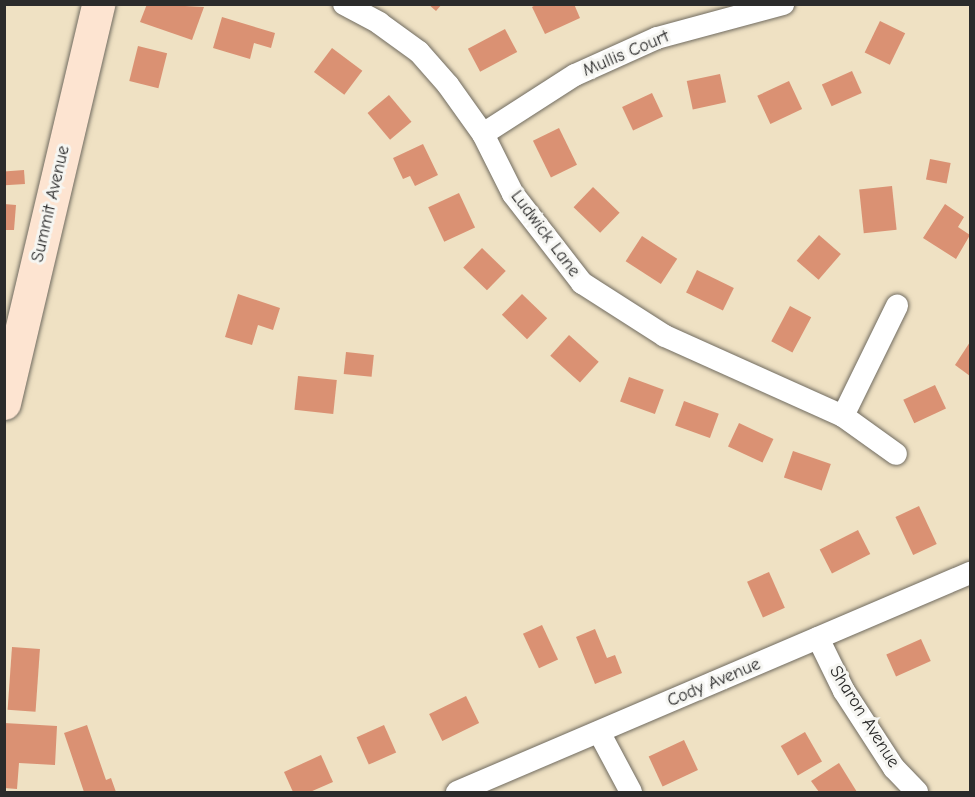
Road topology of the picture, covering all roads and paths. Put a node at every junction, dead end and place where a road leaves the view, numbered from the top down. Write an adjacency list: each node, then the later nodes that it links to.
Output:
1 (98, 4): 6 (main road, Summit Avenue)
2 (344, 4): 4 (street, Ludwick Lane)
3 (783, 4): 4 (street, Mullis Court)
4 (483, 134): 7 (street, Ludwick Lane)
5 (897, 306): 7 (street)
6 (4, 404)
7 (843, 416): 8 (street, Ludwick Lane)
8 (896, 454)
9 (970, 573): 10 (street, Cody Avenue)
10 (818, 638): 11 (street, Cody Avenue); 15 (street, Sharon Avenue)
11 (599, 732): 12 (street, Cody Avenue); 14 (street)
12 (494, 785): 13 (street, Cody Avenue)
13 (457, 792)
14 (631, 792)
15 (917, 792)

